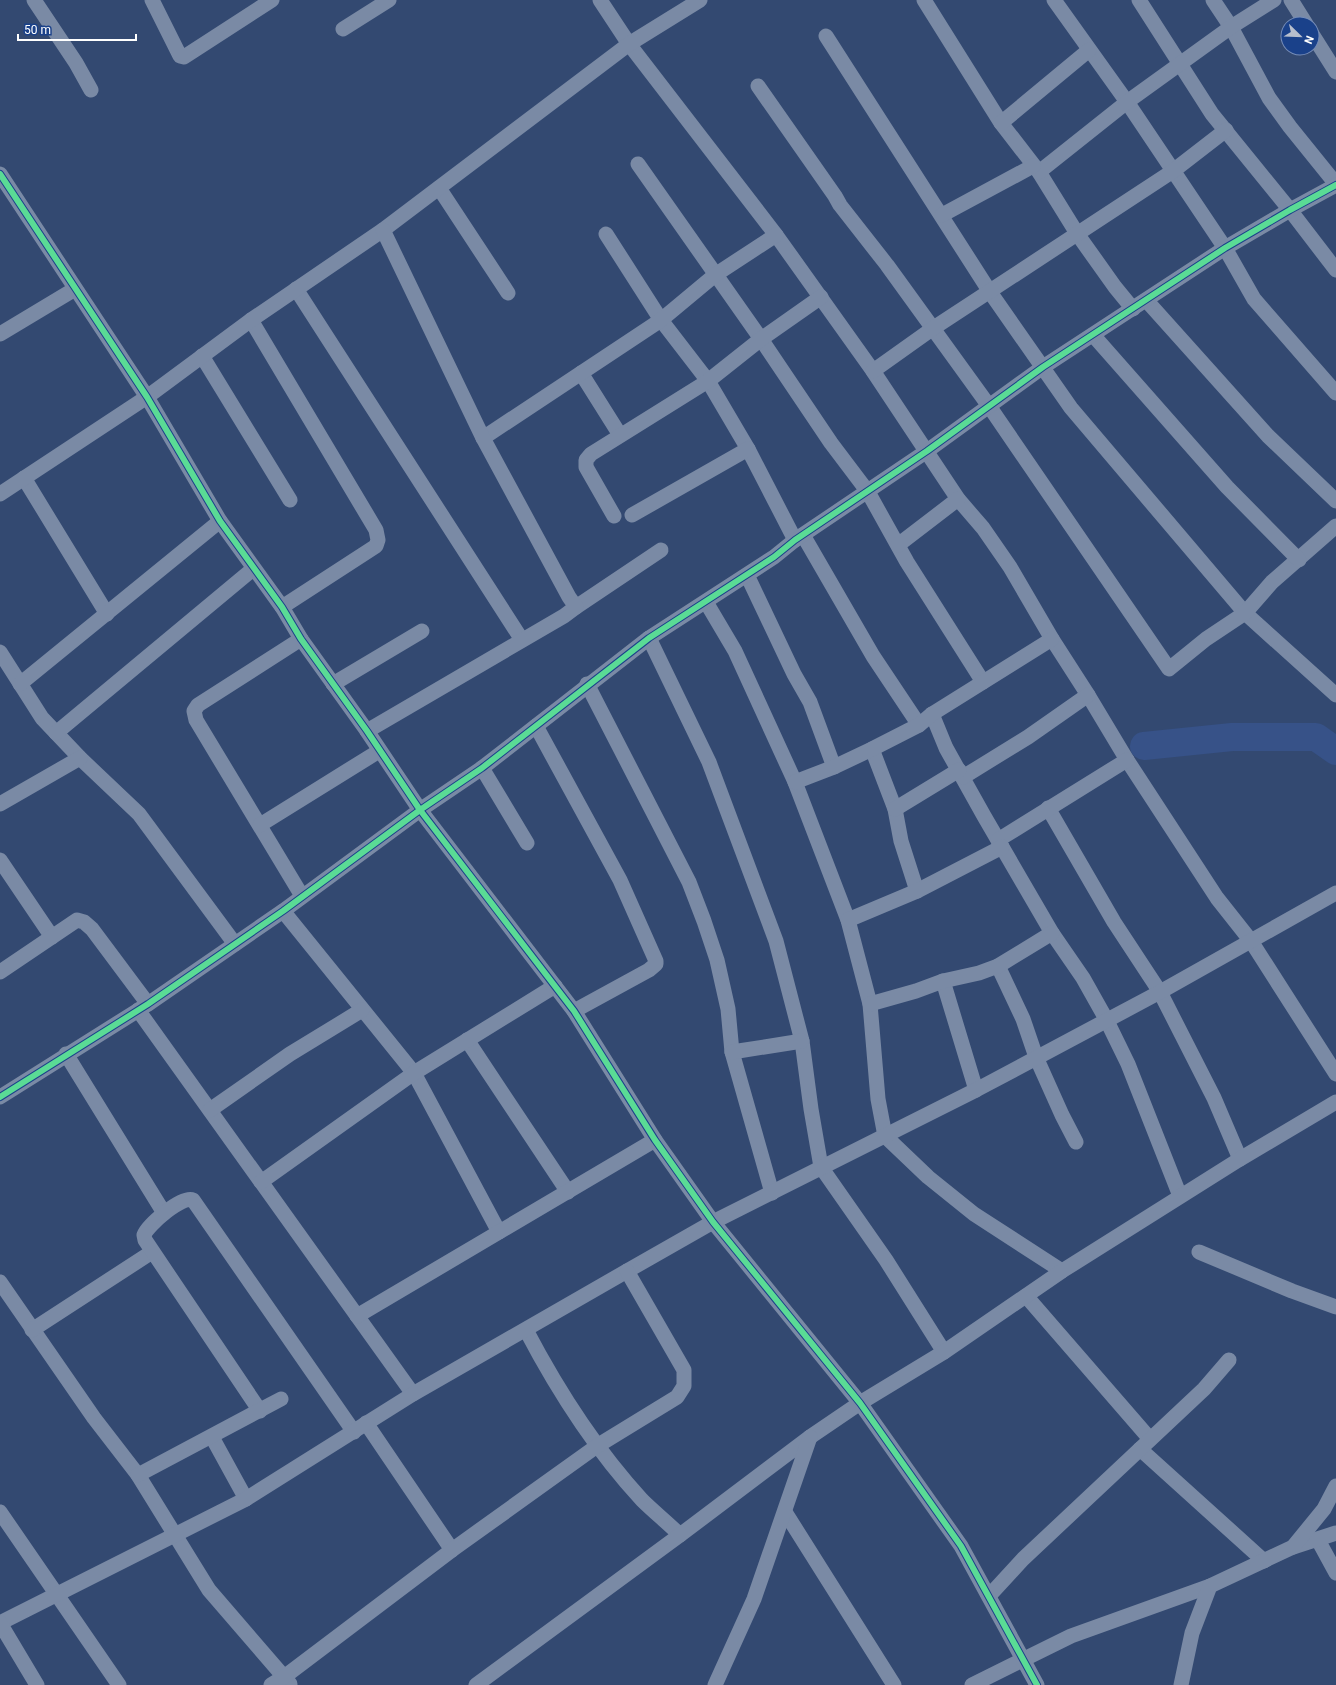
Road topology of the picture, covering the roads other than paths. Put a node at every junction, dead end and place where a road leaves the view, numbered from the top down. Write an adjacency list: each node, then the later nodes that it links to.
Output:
1 (34, 0): 23 (street)
2 (152, 0): 3 (street)
3 (272, 0)
4 (389, 0): 15 (street)
5 (600, 0): 17 (street)
6 (700, 0): 17 (street)
7 (924, 0): 25 (street)
8 (1054, 0): 19 (street)
9 (1139, 0): 20 (street)
10 (1213, 0): 14 (street)
11 (1274, 0): 14 (street)
12 (1291, 0): 13 (street)
13 (1301, 16)
14 (1231, 27): 20 (street); 31 (street)
15 (343, 29)
16 (826, 36): 34 (street)
17 (630, 44): 32 (street); 37 (street)
18 (1320, 47): 21 (street)
19 (1089, 50): 24 (street); 25 (street)
20 (1181, 64): 24 (street); 26 (street)
21 (1336, 72)
22 (758, 86): 51 (street)
23 (91, 90)
24 (1127, 102): 28 (street); 29 (street)
25 (1001, 123): 28 (street)
26 (1226, 130): 29 (street); 33 (street)
27 (638, 164): 41 (street)
28 (1036, 169): 34 (street); 38 (street)
29 (1173, 171): 38 (street); 39 (street)
30 (0, 174): 42 (street)
31 (1336, 185): 33 (street)
32 (439, 188): 35 (street); 45 (street)
33 (1290, 210): 39 (street); 40 (street)
34 (942, 215): 44 (street)
35 (383, 230): 43 (street); 64 (street)
36 (606, 234): 50 (street)
37 (776, 235): 41 (street); 46 (street)
38 (1078, 235): 44 (street); 48 (street)
39 (1225, 248): 47 (street); 60 (street)
40 (1336, 270)
41 (715, 275): 50 (street); 54 (street)
42 (75, 289): 52 (street); 61 (street)
43 (296, 289): 49 (street); 92 (street)
44 (990, 292): 51 (street); 56 (street)
45 (508, 293)
46 (821, 297): 54 (street); 57 (street)
47 (1146, 300): 48 (street); 72 (street)
48 (1133, 309): 53 (street)
49 (251, 320): 55 (street); 85 (street)
50 (661, 320): 58 (street); 59 (street)
51 (932, 329): 57 (street); 62 (street)
52 (0, 334)
53 (1093, 335): 56 (street); 80 (street)
54 (761, 339): 59 (street); 68 (street)
55 (202, 356): 61 (street); 71 (street)
56 (1043, 367): 62 (street); 86 (street)
57 (873, 371): 66 (street)
58 (581, 373): 63 (street); 64 (street)
59 (708, 381): 63 (street); 65 (street)
60 (1336, 393)
61 (147, 397): 67 (street); 75 (street)
62 (989, 406): 66 (street); 86 (street)
63 (620, 435): 73 (street)
64 (483, 438): 84 (street)
65 (748, 449): 74 (street); 77 (street)
66 (927, 451): 68 (street); 70 (street)
67 (24, 478): 69 (street); 87 (street)
68 (868, 492): 77 (street); 78 (street)
69 (0, 494)
70 (958, 499): 78 (street); 91 (street)
71 (290, 500)
72 (1336, 501)
73 (614, 516)
74 (632, 516)
75 (220, 521): 81 (street); 87 (street)
76 (1336, 526): 80 (street)
77 (799, 537): 82 (street); 101 (street)
78 (898, 546): 94 (street)
79 (661, 550): 84 (street)
80 (1299, 560): 86 (street)
81 (253, 569): 85 (street); 104 (street)
82 (747, 575): 83 (street); 109 (street)
83 (706, 602): 89 (street); 112 (street)
84 (576, 606): 92 (street)
85 (282, 607): 90 (street)
86 (1245, 613): 99 (street)
87 (106, 614): 95 (street)
88 (422, 631): 96 (street)
89 (649, 638): 97 (street); 141 (street)
90 (301, 639): 96 (street); 117 (street)
91 (1052, 639): 94 (street); 98 (street)
92 (522, 640): 103 (street)
93 (0, 652): 95 (street)
94 (984, 682): 100 (street)
95 (20, 684): 104 (street)
96 (334, 684): 103 (street)
97 (587, 684): 102 (street); 142 (street)
98 (1088, 695): 108 (street); 111 (street)
99 (1336, 695)
100 (932, 714): 101 (street); 111 (street)
101 (919, 725): 105 (street)
102 (536, 726): 110 (street); 138 (street)
103 (367, 731): 106 (street)
104 (56, 733): 107 (street)
105 (872, 749): 109 (street); 116 (street)
106 (379, 751): 115 (street); 117 (street)
107 (80, 758): 113 (street); 129 (street)
108 (1128, 760): 114 (street); 128 (street)
109 (834, 767): 112 (street)
110 (482, 768): 115 (street); 118 (street)
111 (961, 773): 116 (street); 119 (street)
112 (795, 782): 125 (street)
113 (0, 804)
114 (1048, 808): 119 (street); 134 (street)
115 (420, 810): 123 (street); 133 (street)
116 (896, 810): 121 (street)
117 (260, 825): 123 (street)
118 (527, 843)
119 (1000, 843): 121 (street); 126 (street)
120 (0, 860): 127 (street)
121 (917, 891): 125 (street)
122 (1336, 893): 128 (street)
123 (302, 896): 124 (street)
124 (283, 911): 129 (street); 137 (street)
125 (848, 920): 135 (street)
126 (1052, 932): 130 (street); 139 (street)
127 (52, 937): 131 (street); 136 (street)
128 (1251, 941): 134 (street); 146 (street)
129 (235, 944): 136 (street)
130 (998, 966): 132 (street); 144 (street)
131 (0, 972)
132 (943, 981): 135 (street); 147 (street)
133 (555, 986): 138 (street); 140 (street)
134 (1160, 992): 139 (street); 154 (street)
135 (870, 1004): 151 (street)
136 (143, 1007): 143 (street); 150 (street)
137 (362, 1010): 145 (street); 150 (street)
138 (574, 1010): 152 (street)
139 (1106, 1019): 144 (street); 159 (street)
140 (467, 1040): 145 (street); 157 (street)
141 (802, 1041): 142 (street); 155 (street)
142 (732, 1052): 158 (street)
143 (66, 1054): 148 (street); 160 (street)
144 (1036, 1057): 147 (street); 153 (street)
145 (414, 1073): 156 (street); 162 (street)
146 (1336, 1074)
147 (976, 1090): 151 (street)
148 (0, 1097)
149 (1336, 1102): 154 (street)
150 (210, 1110): 156 (street)
151 (885, 1136): 155 (street); 166 (street)
152 (655, 1140): 157 (street); 161 (street)
153 (1076, 1142)
154 (1240, 1159): 159 (street)
155 (821, 1167): 158 (street); 173 (street)
156 (261, 1182): 170 (street)
157 (568, 1192): 162 (street)
158 (772, 1193): 161 (street)
159 (1180, 1196): 166 (street)
160 (164, 1213): 163 (street); 180 (street)
161 (713, 1222): 165 (street); 177 (street)
162 (499, 1232): 170 (street)
163 (152, 1252): 171 (street); 178 (street)
164 (1199, 1252): 169 (street)
165 (627, 1271): 172 (street); 184 (street)
166 (1062, 1271): 168 (street)
167 (0, 1282): 171 (street)
168 (1026, 1296): 173 (street); 183 (street)
169 (1336, 1307)
170 (357, 1316): 175 (street)
171 (32, 1330): 185 (street)
172 (526, 1330): 175 (street); 184 (street)
173 (944, 1352): 177 (street)
174 (1229, 1360): 183 (street)
175 (413, 1394): 179 (street)
176 (281, 1399): 178 (street)
177 (860, 1403): 182 (street); 200 (street)
178 (260, 1411): 181 (street)
179 (366, 1423): 180 (street); 195 (street)
180 (354, 1432): 187 (street)
181 (212, 1437): 185 (street); 187 (street)
182 (810, 1437): 189 (street); 192 (street)
183 (1145, 1444): 196 (street); 200 (street)
184 (597, 1446): 192 (street); 195 (street)
185 (138, 1475): 191 (street)
186 (1336, 1486): 194 (street)
187 (246, 1499): 191 (street)
188 (0, 1512): 199 (street)
189 (785, 1512): 208 (street); 209 (street)
190 (1336, 1533): 193 (street)
191 (174, 1534): 199 (street); 203 (street)
192 (680, 1535): 207 (street)
193 (1318, 1540): 194 (street); 197 (street)
194 (1293, 1547): 196 (street)
195 (452, 1550): 203 (street)
196 (1264, 1561): 198 (street)
197 (1336, 1573)
198 (1210, 1586): 202 (street); 212 (street)
199 (58, 1594): 201 (street); 205 (street)
200 (988, 1596): 202 (street)
201 (0, 1623): 204 (street)
202 (1024, 1659): 210 (street); 211 (street)
203 (287, 1681): 206 (street)
204 (37, 1685)
205 (119, 1685)
206 (271, 1685)
207 (476, 1685)
208 (715, 1685)
209 (894, 1685)
210 (972, 1685)
211 (1037, 1685)
212 (1181, 1685)

